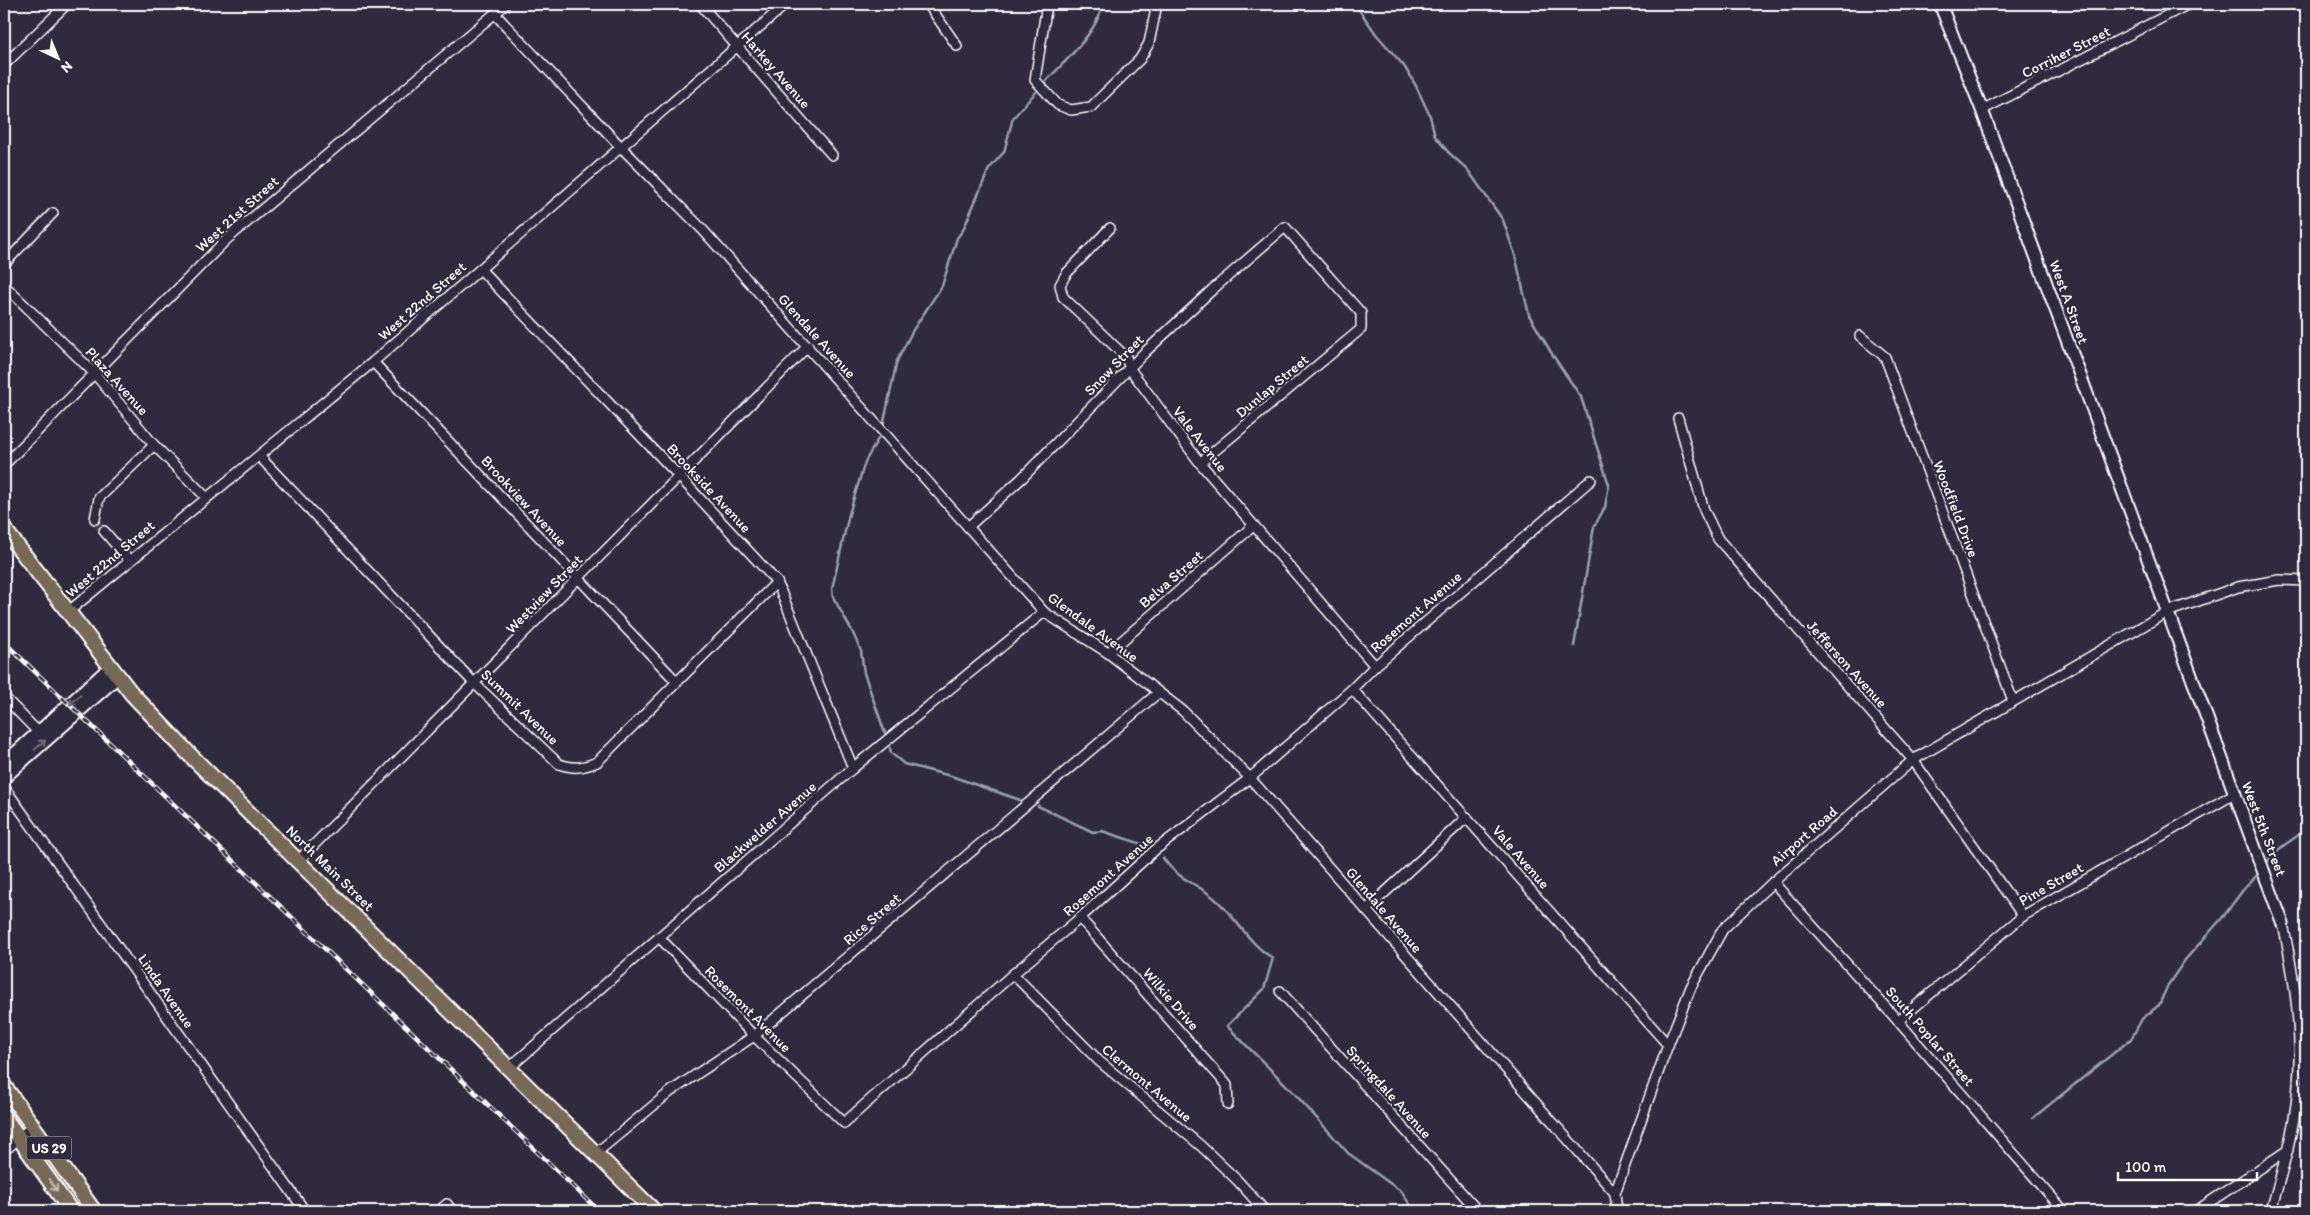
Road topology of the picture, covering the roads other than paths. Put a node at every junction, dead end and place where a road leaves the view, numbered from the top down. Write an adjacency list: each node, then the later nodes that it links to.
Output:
1 (67, 4): 13 (street)
2 (506, 4): 10 (street, West 21st Street)
3 (700, 4): 11 (street, Harkey Avenue)
4 (786, 4): 11 (street, West 22nd Street)
5 (928, 4): 12 (street)
6 (1047, 4): 7 (street)
7 (1157, 4)
8 (1940, 4): 14 (street, West A Street)
9 (2189, 4): 14 (street, Corriher Street)
10 (495, 14): 15 (street, Glendale Avenue); 27 (street, West 21st Street)
11 (737, 46): 15 (street, West 22nd Street); 16 (street, Harkey Avenue)
12 (958, 46)
13 (4, 65)
14 (1982, 110): 47 (street, West A Street)
15 (620, 146): 20 (street, West 22nd Street); 24 (street, Glendale Avenue)
16 (832, 154)
17 (53, 213): 19 (street)
18 (1110, 228): 26 (street, Vale Avenue)
19 (4, 264)
20 (480, 269): 25 (street, West 22nd Street); 33 (street, Brookside Avenue)
21 (4, 285): 27 (street, Plaza Avenue)
22 (1361, 330): 26 (street, Snow Street); 31 (street, Dunlap Street)
23 (1860, 336): 56 (street, Woodfield Drive)
24 (808, 346): 33 (street, Westview Street); 38 (street, Glendale Avenue)
25 (373, 362): 30 (street, West 22nd Street); 42 (street, Brookview Avenue)
26 (1130, 369): 31 (street, Vale Avenue); 38 (street, Snow Street)
27 (94, 373): 29 (street, Plaza Avenue); 32 (street, West 21st Street)
28 (1678, 418): 58 (street, Jefferson Avenue)
29 (154, 445): 35 (street, Plaza Avenue); 36 (street)
30 (260, 457): 35 (street, West 22nd Street); 52 (street, Summit Avenue)
31 (1200, 463): 37 (street, Vale Avenue)
32 (4, 465)
33 (678, 475): 42 (street, Westview Street); 44 (street, Brookside Avenue)
34 (1591, 480): 49 (street, Rosemont Avenue)
35 (207, 498): 41 (street, West 22nd Street)
36 (95, 520)
37 (1253, 526): 48 (street, Belva Street); 49 (street, Vale Avenue)
38 (968, 527): 46 (street, Glendale Avenue)
39 (4, 529): 45 (main road, North Main Street)
40 (104, 531): 41 (street)
41 (130, 561): 45 (street, West 22nd Street)
42 (578, 579): 51 (street, Brookview Avenue); 52 (street, Westview Street)
43 (2306, 581): 47 (street, Airport Road)
44 (777, 582): 51 (street, Summit Avenue); 60 (street, Brookside Avenue)
45 (69, 611): 50 (main road, North Main Street)
46 (1044, 612): 48 (street, Glendale Avenue); 60 (street, Blackwelder Avenue)
47 (2167, 612): 56 (street, Airport Road); 64 (street, West 5th Street)
48 (1108, 653): 54 (street, Glendale Avenue)
49 (1375, 666): 53 (street, Rosemont Avenue)
50 (114, 672): 57 (main road, one-way to 57); 61 (main road, one-way to 50); 66 (main road, North Main Street)
51 (676, 681): 52 (street, Summit Avenue)
52 (475, 684): 66 (street, Westview Street)
53 (1352, 689): 62 (street, Rosemont Avenue); 65 (street, Vale Avenue)
54 (1158, 693): 62 (street, Glendale Avenue); 77 (street, Rice Street)
55 (4, 697): 57 (street)
56 (2014, 701): 58 (street, Airport Road)
57 (38, 732): 59 (main road)
58 (1913, 760): 67 (street, Airport Road); 69 (street, Jefferson Avenue)
59 (4, 764)
60 (853, 768): 72 (street, Blackwelder Avenue)
61 (4, 777)
62 (1250, 778): 68 (street, Glendale Avenue); 70 (street, Rosemont Avenue)
63 (4, 787): 92 (street, Linda Avenue)
64 (2234, 794): 69 (street, Pine Street); 71 (street, West 5th Street)
65 (1467, 817): 68 (street); 78 (street, Vale Avenue)
66 (299, 860): 79 (main road, North Main Street)
67 (1772, 882): 76 (street, South Poplar Street); 78 (street, Airport Road)
68 (1366, 910): 88 (street, Glendale Avenue)
69 (2022, 916): 76 (street, Pine Street)
70 (1080, 918): 73 (street, Rosemont Avenue); 81 (street, Wilkie Drive)
71 (2283, 924): 75 (street, West 5th Street)
72 (659, 937): 77 (street, Rosemont Avenue); 79 (street, Blackwelder Avenue)
73 (1013, 974): 77 (street, Rosemont Avenue); 95 (street, Clermont Avenue)
74 (1280, 991): 96 (street, Springdale Avenue)
75 (2301, 1000): 85 (street, West 5th Street)
76 (1898, 1021): 98 (street, South Poplar Street)
77 (754, 1036): 87 (street, Rice Street)
78 (1668, 1045): 88 (street, Airport Road)
79 (509, 1068): 87 (main road, North Main Street)
80 (4, 1086): 83 (main road, US 29)
81 (1228, 1104)
82 (4, 1117): 84 (main road, US 29)
83 (33, 1126): 84 (street); 91 (main road, US 29)
84 (18, 1138): 86 (street); 90 (main road, US 29, one-way to 90)
85 (2288, 1150): 99 (street); 100 (street, West 5th Street)
86 (4, 1151)
87 (595, 1154): 94 (main road, North Main Street)
88 (1615, 1193): 97 (street, Airport Road)
89 (449, 1208): 93 (street)
90 (71, 1211)
91 (94, 1211)
92 (305, 1211)
93 (438, 1211)
94 (654, 1211)
95 (1265, 1211)
96 (1478, 1211)
97 (1617, 1211)
98 (2064, 1211)
99 (2196, 1211)
100 (2271, 1211)

